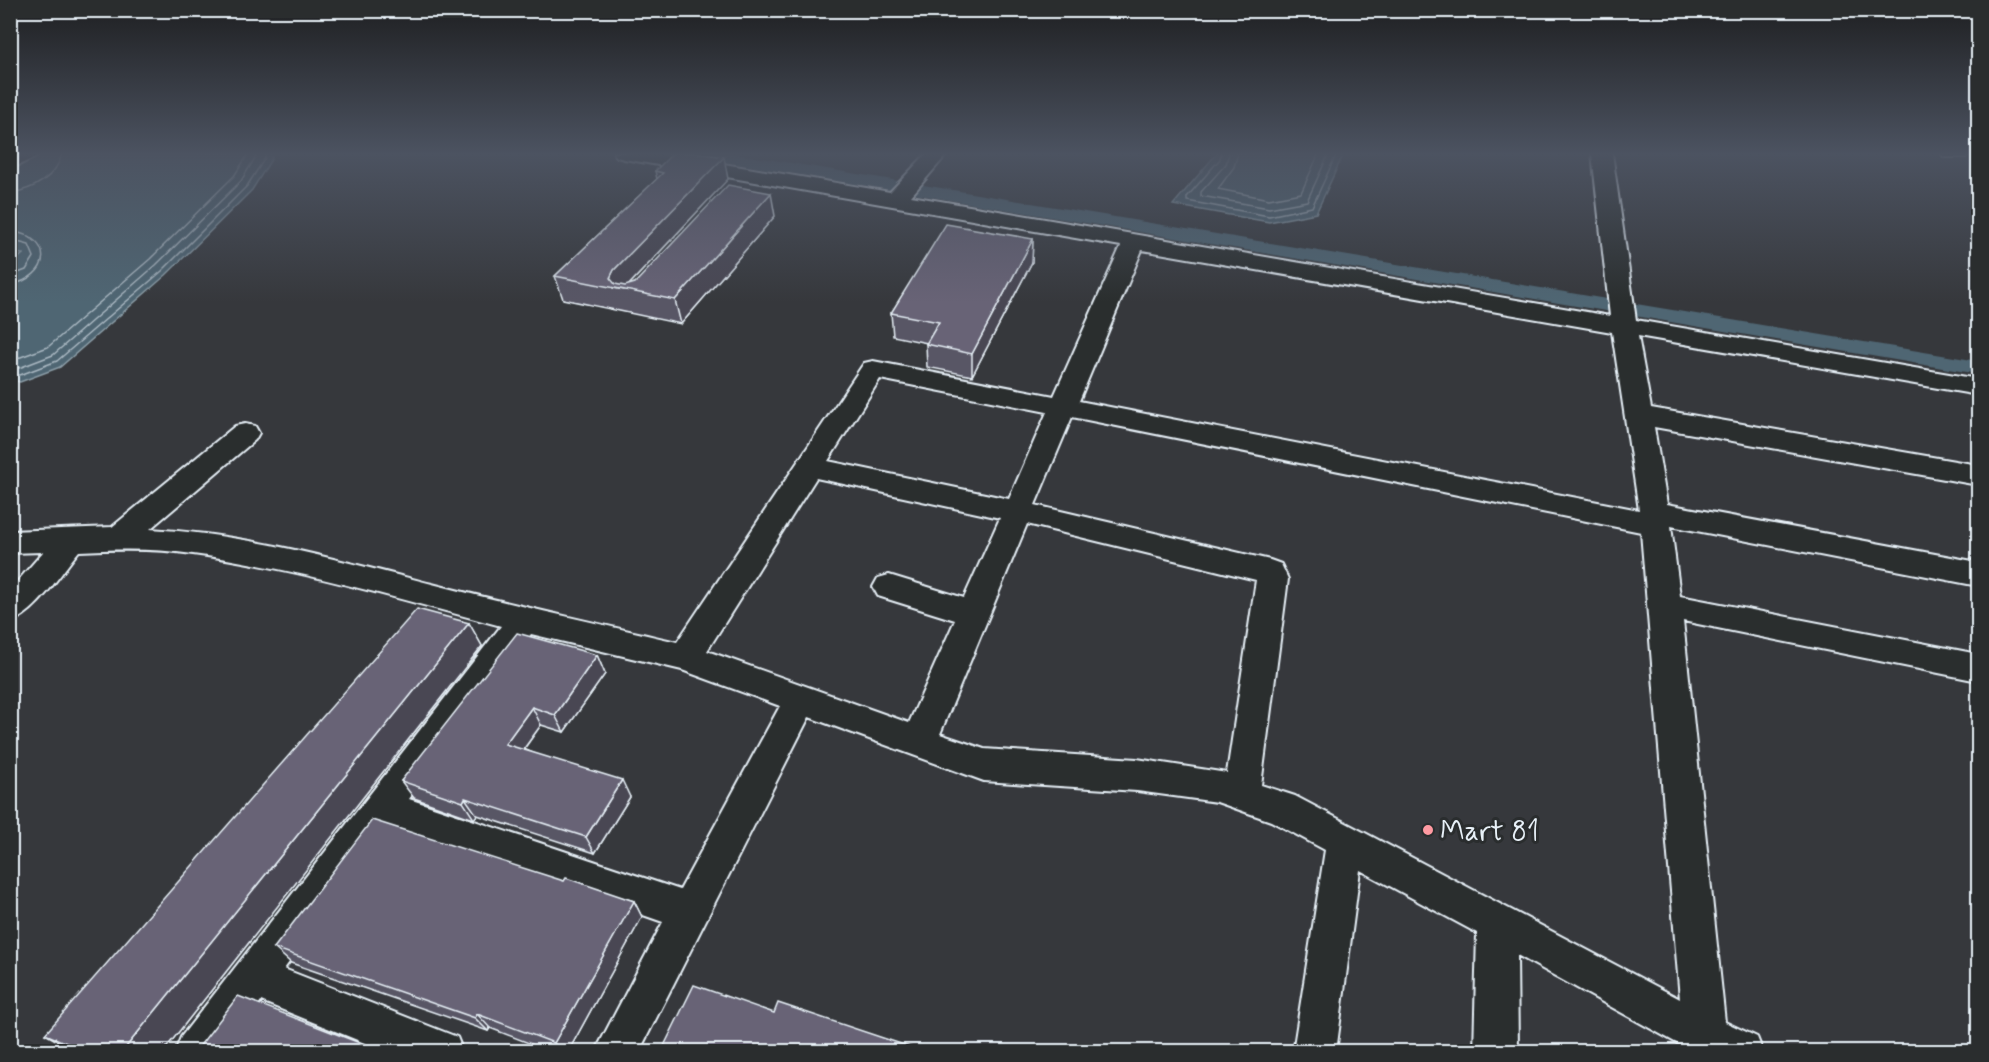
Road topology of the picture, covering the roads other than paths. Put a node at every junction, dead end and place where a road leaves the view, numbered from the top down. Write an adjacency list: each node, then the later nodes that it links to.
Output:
1 (956, 203): 3 (street)
2 (1609, 203): 4 (street)
3 (1134, 241): 4 (street); 6 (street)
4 (1624, 316): 5 (street); 7 (street)
5 (1978, 387)
6 (1062, 407): 9 (street); 11 (street); 12 (street)
7 (1637, 415): 10 (street); 12 (street)
8 (245, 433): 13 (street)
9 (810, 467): 11 (street); 22 (street)
10 (1978, 475)
11 (1017, 512): 20 (street); 26 (street)
12 (1654, 518): 16 (street); 18 (street)
13 (118, 538): 14 (street); 21 (street)
14 (70, 540): 15 (street); 19 (street)
15 (10, 542)
16 (1978, 574)
17 (889, 587): 20 (street)
18 (1665, 605): 23 (street); 32 (street)
19 (10, 610)
20 (974, 614): 25 (street)
21 (524, 620): 22 (street); 27 (street)
22 (686, 657): 24 (street)
23 (1978, 668)
24 (801, 699): 25 (street); 29 (street)
25 (918, 743): 26 (street)
26 (1242, 793): 28 (street)
27 (382, 807): 29 (street); 31 (street)
28 (1345, 842): 30 (street); 36 (street)
29 (690, 912): 35 (street)
30 (1497, 922): 32 (street); 37 (street)
31 (253, 977): 33 (street); 34 (street)
32 (1705, 1043): 38 (street)
33 (196, 1052)
34 (442, 1052)
35 (616, 1052)
36 (1314, 1052)
37 (1496, 1052)
38 (1742, 1052)

